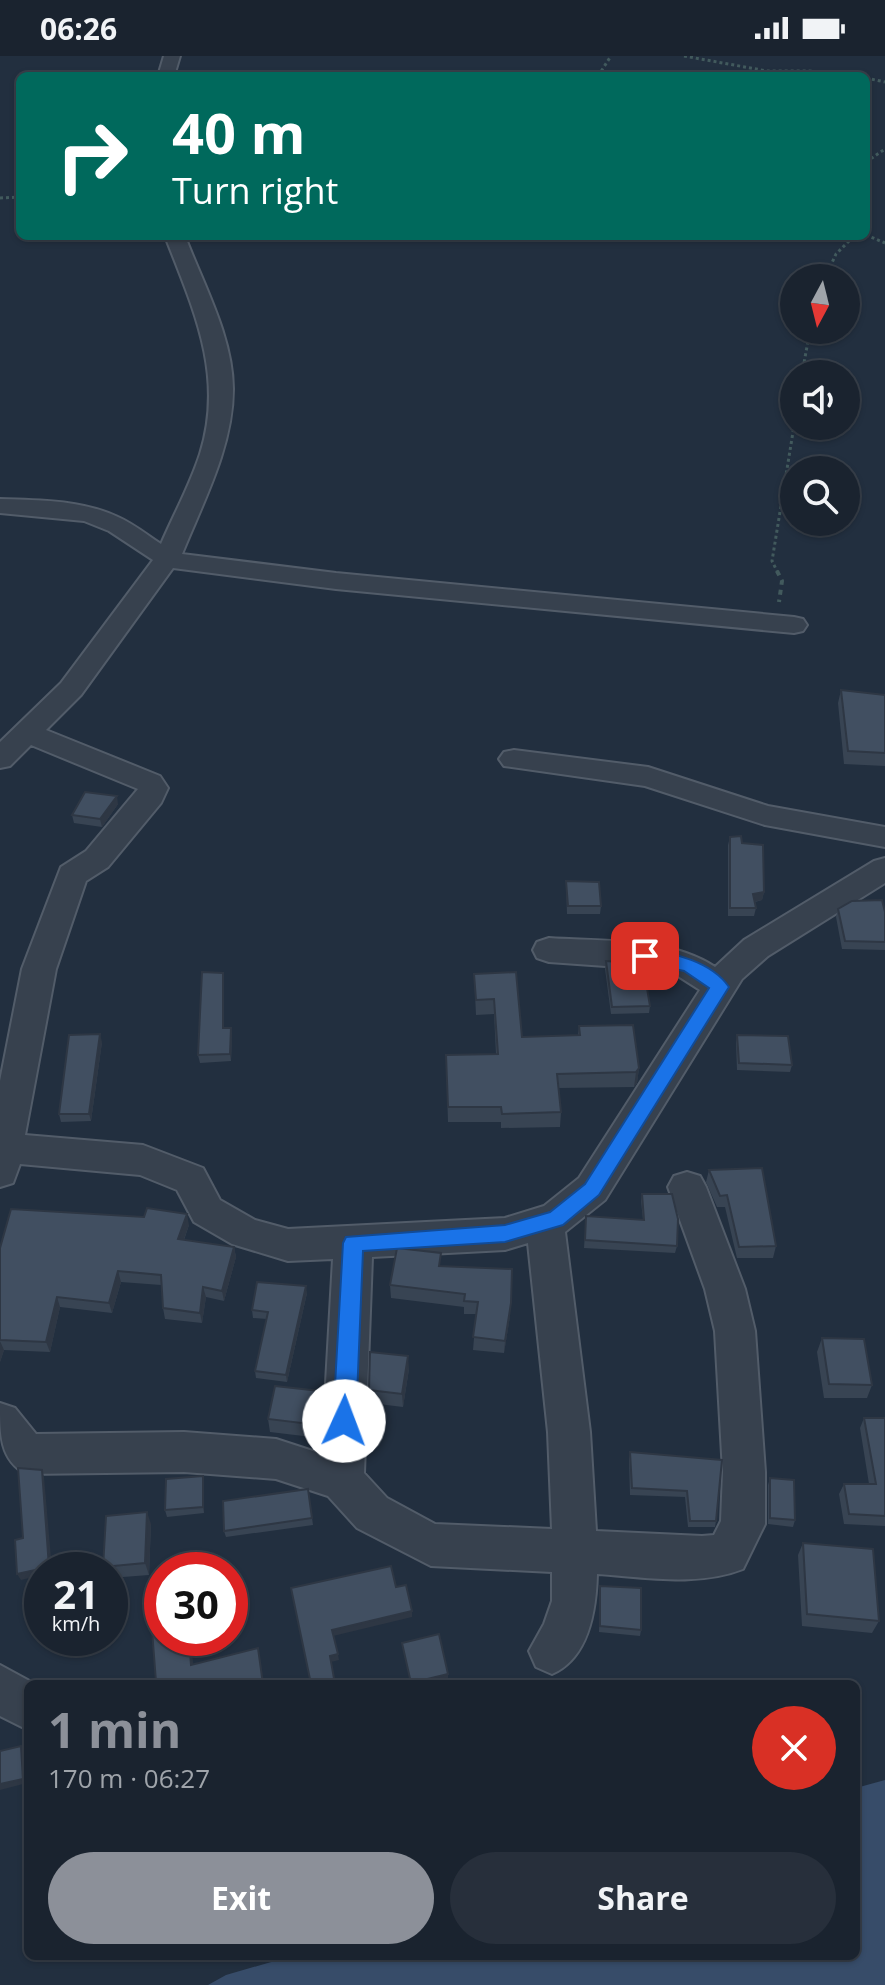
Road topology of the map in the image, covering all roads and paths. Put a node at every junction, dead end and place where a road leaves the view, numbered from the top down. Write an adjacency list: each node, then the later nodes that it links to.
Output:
1 (605, 56): 2 (path)
2 (611, 56)
3 (684, 56): 4 (path)
4 (817, 72)
5 (177, 240): 10 (street)
6 (849, 240): 7 (path)
7 (830, 264)
8 (792, 440): 11 (path)
9 (0, 506): 10 (street)
10 (167, 559): 11 (street); 12 (street)
11 (784, 624)
12 (25, 732): 13 (street); 19 (street)
13 (0, 759)
14 (514, 759): 15 (street)
15 (885, 837)
16 (885, 869): 18 (street)
17 (549, 950): 18 (street)
18 (720, 987): 21 (street)
19 (2, 1156): 22 (street)
20 (687, 1187): 25 (street)
21 (545, 1222): 22 (street); 25 (street)
22 (353, 1243): 24 (street)
23 (0, 1422): 24 (street)
24 (342, 1480): 25 (street)
25 (575, 1551): 26 (street)
26 (552, 1651)
27 (0, 1688): 28 (street)
28 (24, 1704)

